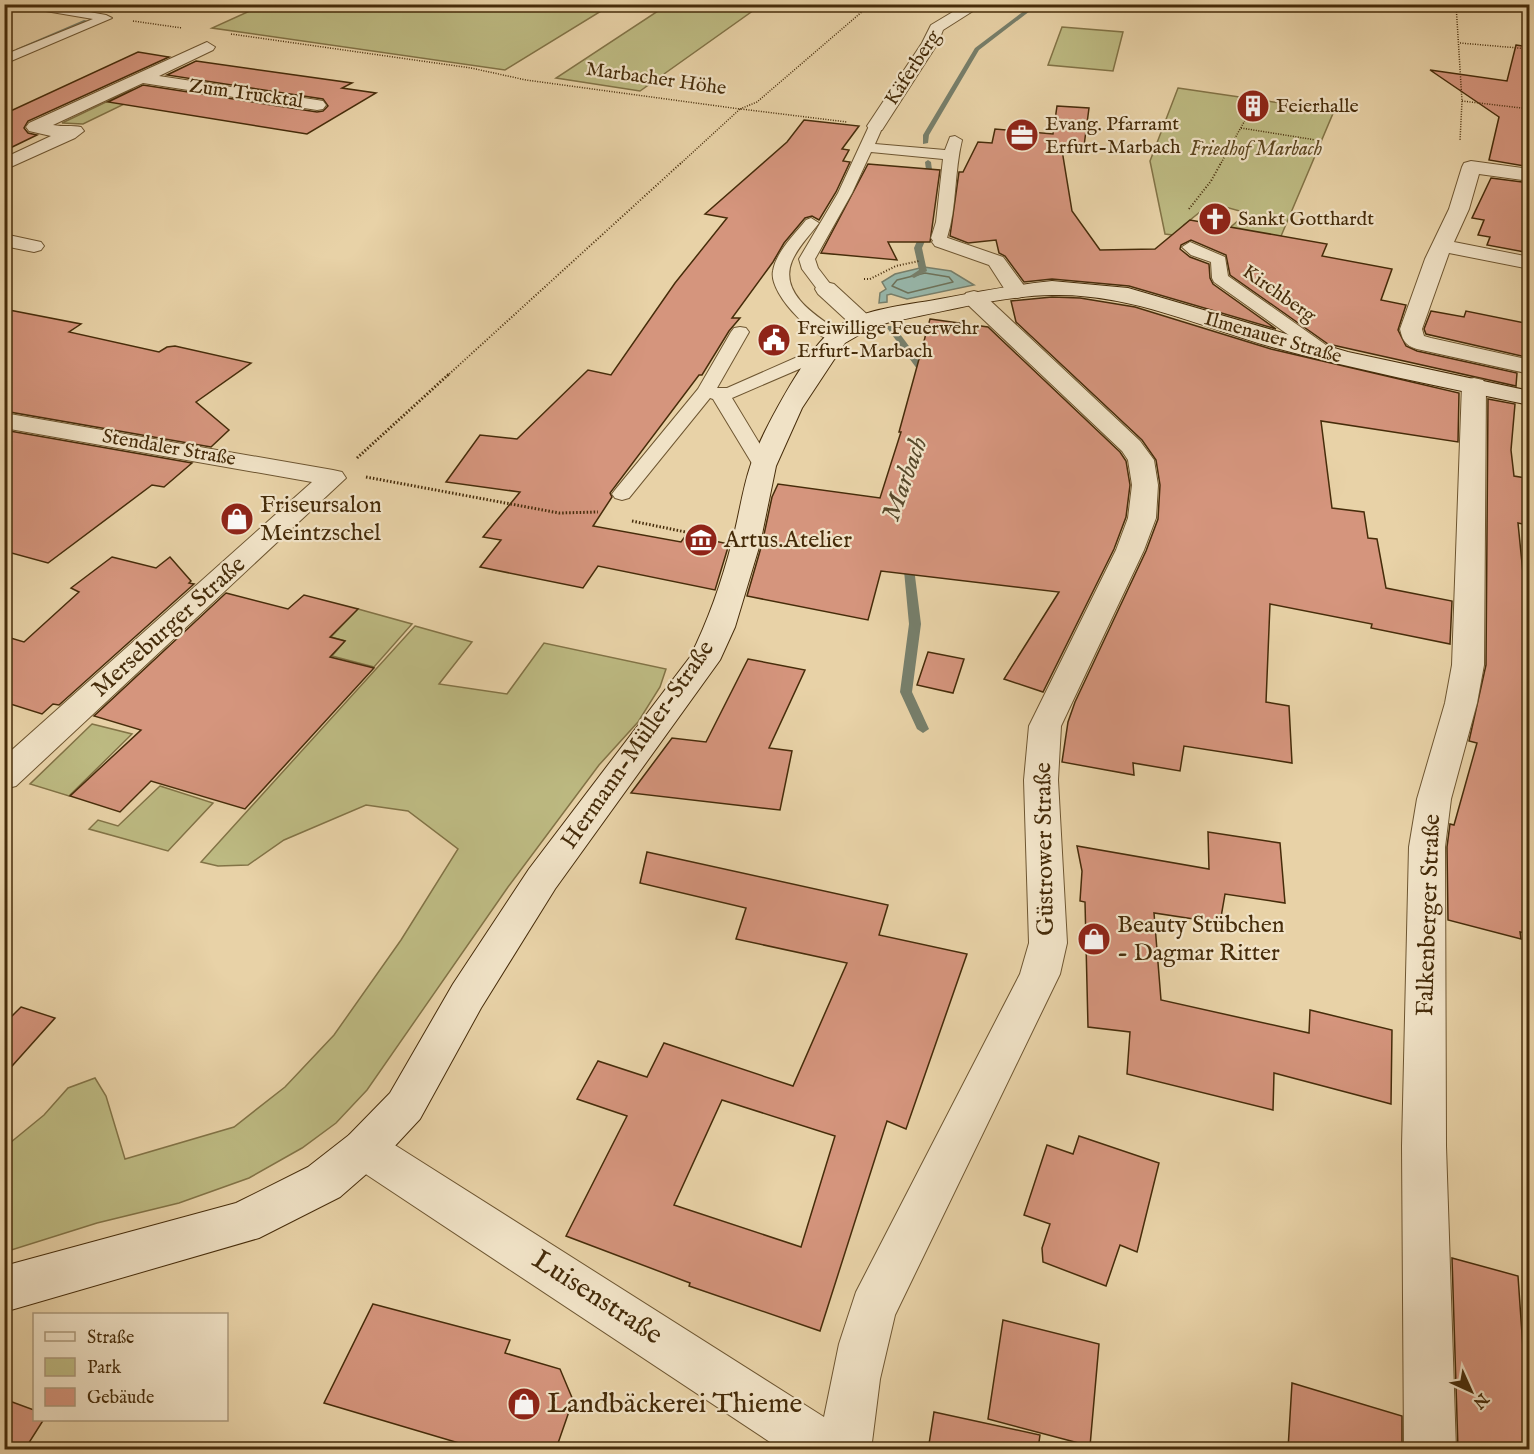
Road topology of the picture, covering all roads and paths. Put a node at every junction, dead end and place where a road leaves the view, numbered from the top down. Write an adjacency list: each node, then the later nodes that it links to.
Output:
1 (22, 4): 5 (lane)
2 (871, 4): 17 (path)
3 (976, 4): 21 (street, Käferberg)
4 (1456, 4): 8 (path)
5 (106, 18): 6 (path); 11 (lane)
6 (185, 28)
7 (230, 34): 17 (path, Marbacher Höhe)
8 (1460, 43): 10 (path); 15 (path)
9 (207, 47): 12 (street, Zum Trucktal)
10 (1530, 49)
11 (4, 60)
12 (141, 78): 13 (street, Zum Trucktal); 23 (street, Zum Trucktal)
13 (174, 84): 14 (street, Zum Trucktal); 16 (street, Zum Trucktal)
14 (143, 99)
15 (1462, 101): 18 (path); 27 (path)
16 (317, 105)
17 (740, 109): 21 (path); 51 (path, Marbacher Höhe)
18 (1530, 109)
19 (1249, 113): 22 (path)
20 (90, 124): 23 (street)
21 (876, 126): 25 (lane, Käferberg)
22 (1241, 128): 24 (path); 30 (path)
23 (69, 134): 26 (street)
24 (1322, 141)
25 (866, 147): 32 (lane); 39 (lane, Käferberg)
26 (4, 165)
27 (1471, 167): 28 (street); 35 (street)
28 (1530, 175)
29 (822, 208): 43 (lane)
30 (1189, 209)
31 (4, 240): 33 (street)
32 (942, 242): 40 (street)
33 (34, 246)
34 (1190, 247): 44 (lane, Kirchberg)
35 (1441, 249): 37 (street); 45 (street)
36 (918, 261): 38 (path)
37 (1530, 263)
38 (860, 279)
39 (826, 289): 43 (street)
40 (1017, 291): 41 (street, Ilmenauer Straße); 44 (street, Ilmenauer Straße)
41 (974, 298): 43 (street, Ilmenauer Straße); 59 (street, Güstrower Straße)
42 (740, 332): 47 (lane)
43 (842, 337): 47 (lane); 50 (street, Hermann-Müller-Straße)
44 (1327, 354): 46 (street, Ilmenauer Straße)
45 (1530, 367)
46 (1473, 385): 48 (street, Ilmenauer Straße); 60 (street, Falkenberger Straße)
47 (713, 393): 50 (lane); 52 (lane)
48 (1530, 398)
49 (4, 420): 51 (street, Stendaler Straße)
50 (763, 466): 56 (street, Hermann-Müller-Straße)
51 (337, 475): 52 (path); 55 (street, Merseburger Straße)
52 (622, 494)
53 (644, 523): 54 (path)
54 (683, 531)
55 (4, 777)
56 (364, 1149): 57 (street, Hermann-Müller-Straße); 58 (street, Luisenstraße)
57 (4, 1289)
58 (828, 1449)
59 (845, 1449)
60 (1430, 1449)

